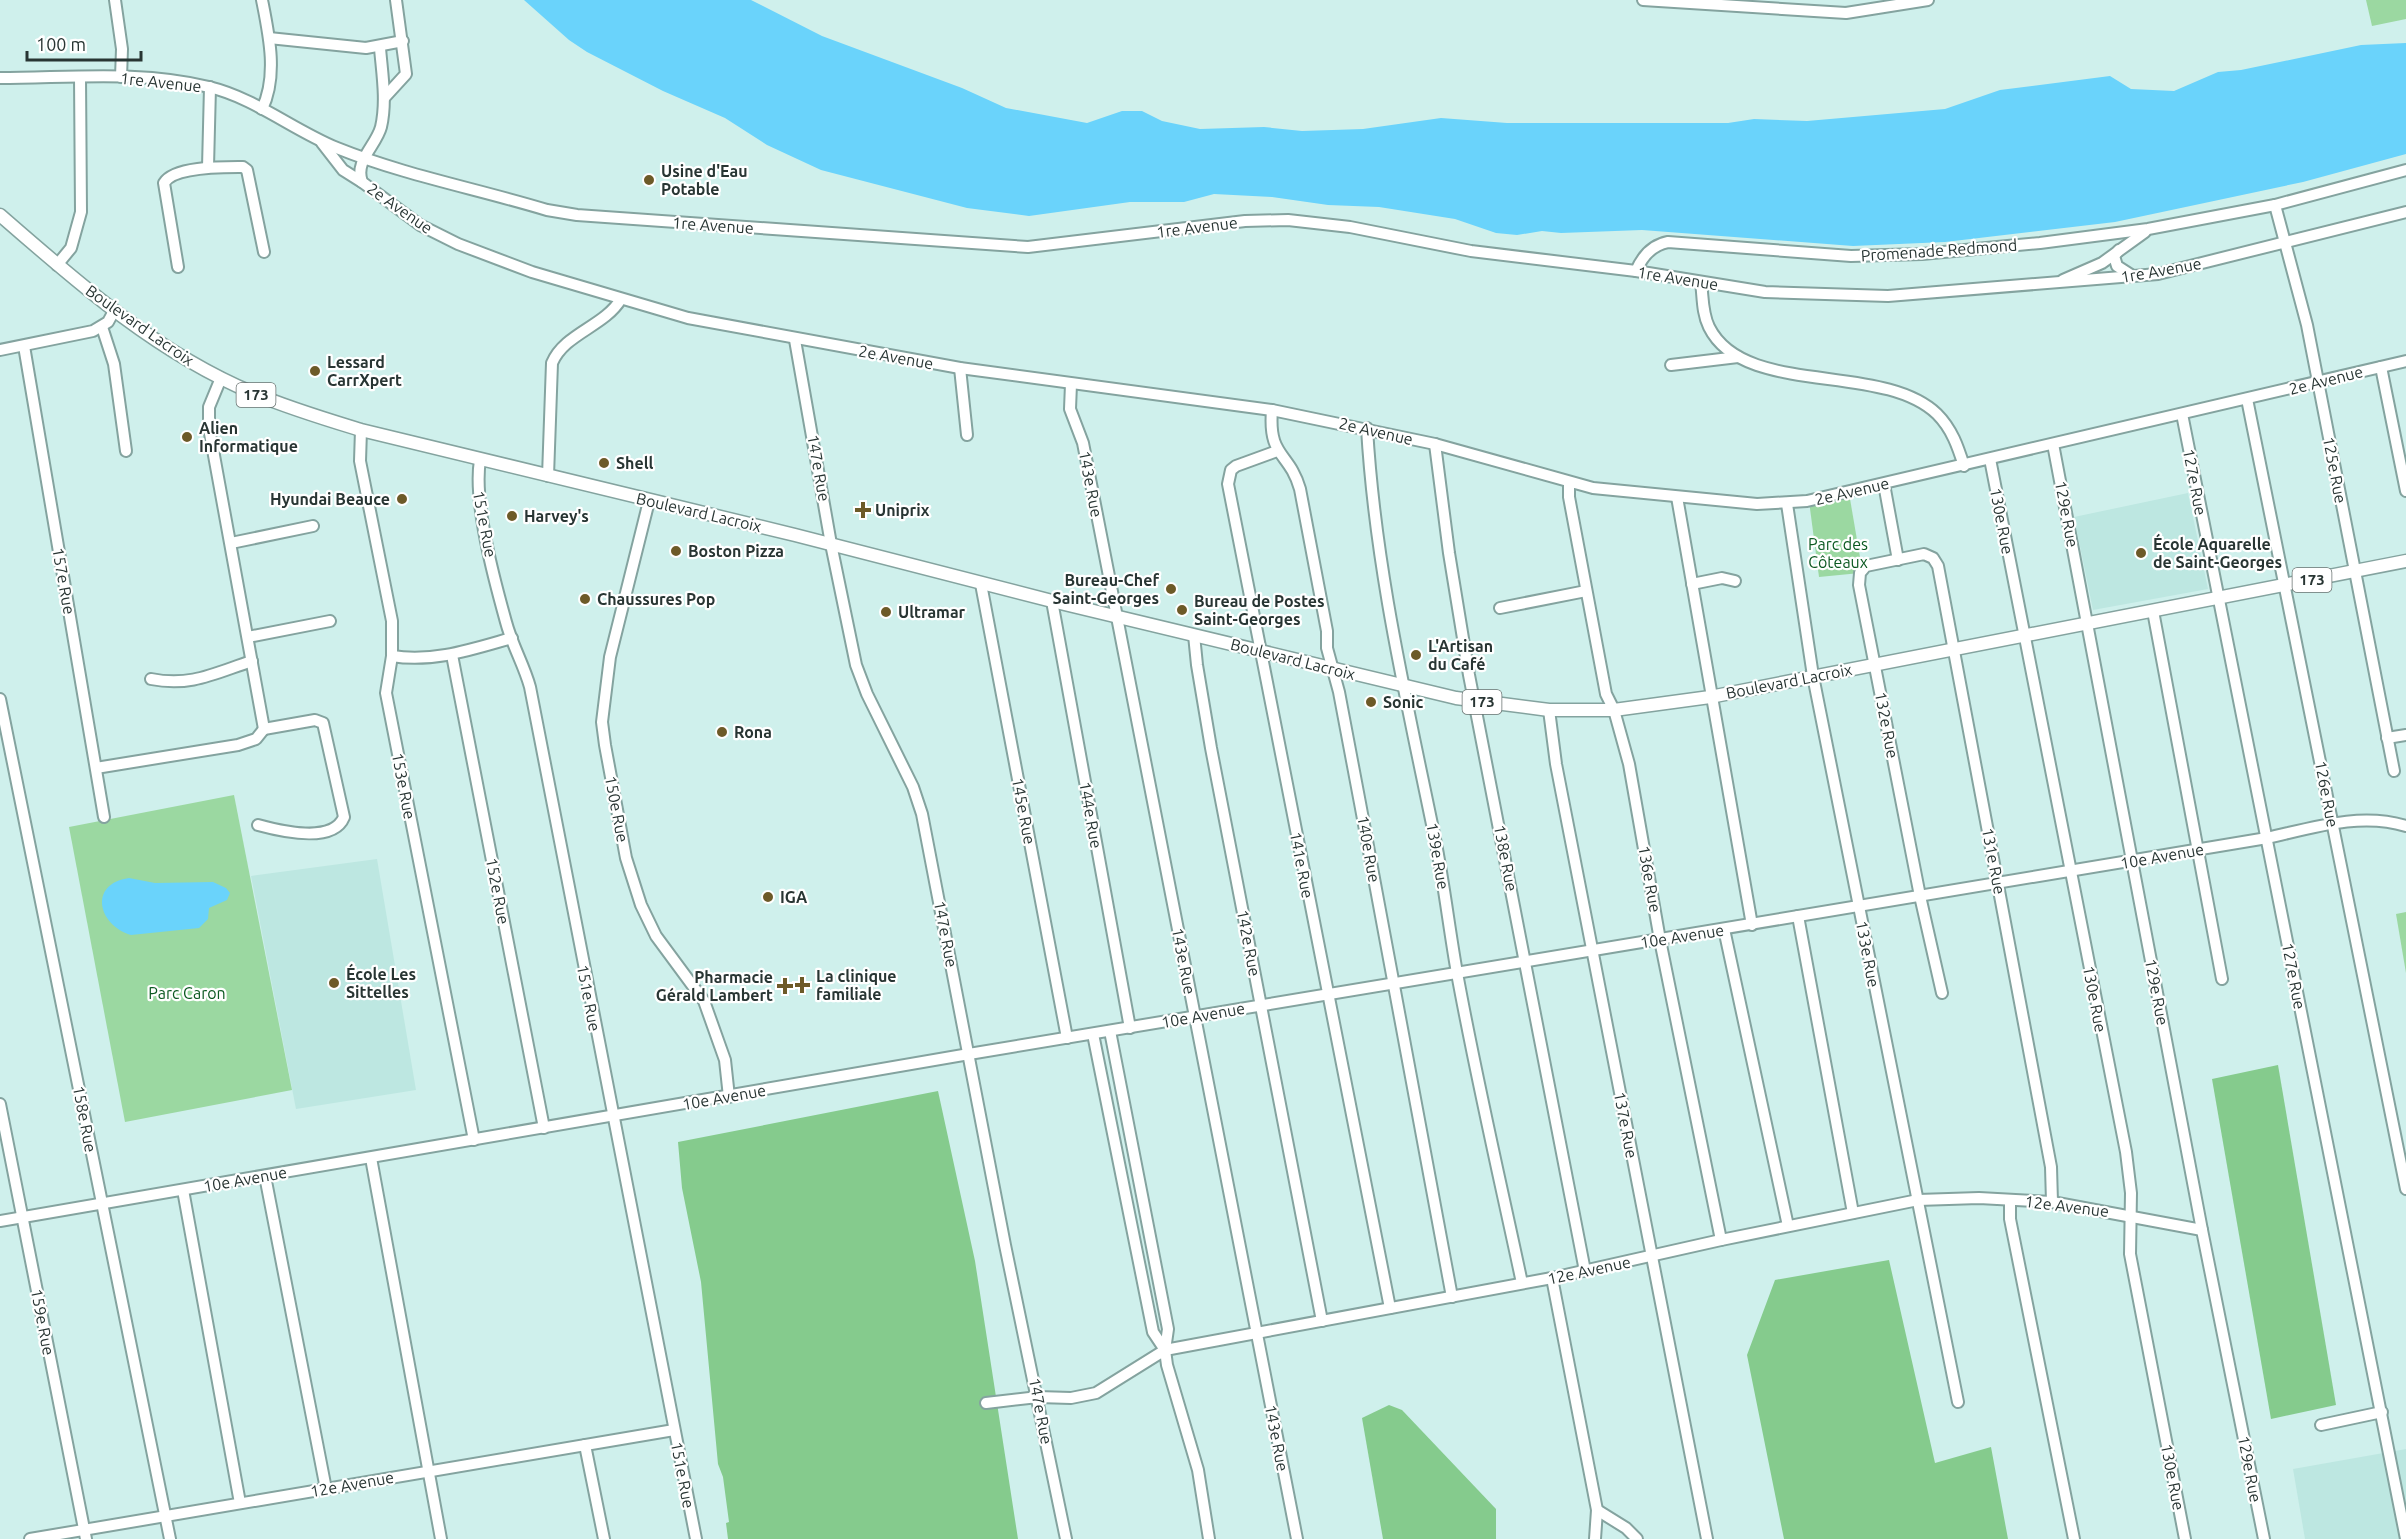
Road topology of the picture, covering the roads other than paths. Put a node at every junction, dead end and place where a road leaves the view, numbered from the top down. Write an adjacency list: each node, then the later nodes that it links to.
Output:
1 (115, 0): 10 (street)
2 (262, 0): 7 (street)
3 (396, 0): 8 (street)
4 (1643, 0): 6 (street)
5 (1928, 0): 6 (street)
6 (1760, 4)
7 (269, 38): 9 (street); 15 (street)
8 (403, 41): 9 (street); 14 (street)
9 (380, 48): 14 (street)
10 (121, 76): 11 (street, 1re Avenue); 13 (street, 1re Avenue)
11 (80, 77): 12 (street, 1re Avenue); 28 (street)
12 (0, 78)
13 (210, 87): 15 (street, 1re Avenue); 18 (street)
14 (384, 98): 17 (street)
15 (262, 109): 16 (street, 1re Avenue)
16 (317, 139): 17 (street, 1re Avenue); 20 (street, 2e Avenue)
17 (364, 157): 20 (street, 2e Avenue); 30 (street, 1re Avenue)
18 (208, 167): 27 (street); 29 (street)
19 (2406, 170): 21 (street, Promenade Redmond)
20 (362, 182): 34 (street, 2e Avenue)
21 (2275, 205): 24 (street, Promenade Redmond); 25 (street, 125e Rue)
22 (2406, 212): 25 (street, 1re Avenue)
23 (0, 215): 28 (main road, Boulevard Lacroix / 173)
24 (2148, 229): 26 (street, Promenade Redmond); 30 (street, Promenade Redmond)
25 (2285, 241): 31 (street, 1re Avenue); 46 (street, 125e Rue)
26 (2119, 249): 31 (street); 33 (street, Promenade Redmond)
27 (264, 252)
28 (57, 265): 35 (main road, Boulevard Lacroix / 173)
29 (178, 267)
30 (1636, 272): 32 (street, 1re Avenue)
31 (2132, 276): 33 (street, 1re Avenue)
32 (1701, 282): 33 (street, 1re Avenue); 40 (street)
33 (2049, 284)
34 (621, 299): 37 (street, 2e Avenue); 61 (street)
35 (114, 311): 36 (street); 45 (main road, Boulevard Lacroix / 173)
36 (102, 327): 38 (street); 57 (street)
37 (795, 340): 44 (street, 2e Avenue); 70 (street, 147e Rue)
38 (24, 346): 39 (street); 108 (street, 157e Rue)
39 (0, 350)
40 (1738, 357): 42 (street); 60 (street)
41 (2406, 361): 43 (street, 2e Avenue)
42 (1671, 365)
43 (2381, 367): 46 (street, 2e Avenue); 64 (street)
44 (960, 368): 47 (street, 2e Avenue); 53 (street)
45 (221, 378): 52 (main road, Boulevard Lacroix / 173); 69 (street)
46 (2317, 383): 48 (street, 2e Avenue); 73 (street, 125e Rue)
47 (1071, 384): 49 (street, 2e Avenue); 83 (street, 143e Rue)
48 (2247, 399): 50 (street, 2e Avenue); 77 (street, 126e Rue)
49 (1272, 410): 51 (street, 2e Avenue); 56 (street, 140e Rue)
50 (2182, 414): 55 (street, 2e Avenue); 79 (street, 127e Rue)
51 (1367, 428): 54 (street, 2e Avenue); 99 (street, 139e Rue)
52 (361, 430): 59 (main road, Boulevard Lacroix / 173); 93 (street, 153e Rue)
53 (967, 435)
54 (1435, 444): 62 (street, 2e Avenue); 102 (street, 138e Rue)
55 (2053, 444): 58 (street, 2e Avenue); 85 (street, 129e Rue)
56 (1277, 451): 90 (street, 141e Rue); 96 (street, 140e Rue)
57 (126, 452)
58 (1990, 459): 60 (street, 2e Avenue); 87 (street, 130e Rue)
59 (480, 460): 61 (main road, Boulevard Lacroix / 173); 89 (street, 151e Rue)
60 (1965, 466): 63 (street, 2e Avenue)
61 (548, 476): 66 (main road, Boulevard Lacroix / 173)
62 (1569, 483): 65 (street, 2e Avenue); 78 (street, 136e Rue)
63 (1884, 483): 67 (street, 2e Avenue); 71 (street)
64 (2406, 491)
65 (1677, 497): 67 (street, 2e Avenue); 76 (street)
66 (649, 501): 70 (main road, Boulevard Lacroix / 173); 139 (street, 150e Rue)
67 (1787, 504): 97 (street, 133e Rue)
68 (313, 526): 69 (street)
69 (231, 543): 88 (street)
70 (831, 544): 75 (main road, Boulevard Lacroix / 173); 138 (street, 147e Rue)
71 (1898, 560): 91 (street, 131e Rue); 95 (street, 132e Rue)
72 (2406, 561): 73 (main road, Boulevard Lacroix / 173)
73 (2355, 572): 77 (main road, Boulevard Lacroix / 173); 107 (street, 125e Rue)
74 (1736, 581): 76 (street)
75 (981, 584): 80 (main road, Boulevard Lacroix / 173); 137 (street, 145e Rue)
76 (1692, 584): 100 (street)
77 (2285, 586): 79 (main road, Boulevard Lacroix / 173); 111 (street, 126e Rue)
78 (1586, 591): 81 (street); 104 (street, 136e Rue)
79 (2218, 599): 82 (main road, Boulevard Lacroix / 173); 114 (street, 127e Rue)
80 (1052, 602): 83 (main road, Boulevard Lacroix / 173); 134 (street, 144e Rue)
81 (1500, 608)
82 (2153, 611): 85 (main road, Boulevard Lacroix / 173); 115 (street)
83 (1116, 616): 86 (main road, Boulevard Lacroix / 173); 133 (street, 143e Rue)
84 (330, 621): 88 (street)
85 (2087, 624): 87 (main road, Boulevard Lacroix / 173); 116 (street, 129e Rue)
86 (1194, 635): 90 (main road, Boulevard Lacroix / 173); 132 (street, 142e Rue)
87 (2024, 636): 91 (main road, Boulevard Lacroix / 173); 117 (street, 130e Rue)
88 (248, 637): 94 (street)
89 (512, 638): 92 (street); 141 (street, 151e Rue)
90 (1259, 650): 96 (main road, Boulevard Lacroix / 173); 131 (street, 141e Rue)
91 (1952, 650): 95 (main road, Boulevard Lacroix / 173); 118 (street, 131e Rue)
92 (452, 655): 93 (street); 142 (street, 152e Rue)
93 (392, 656): 143 (street, 153e Rue)
94 (252, 661): 98 (street); 105 (street)
95 (1876, 664): 97 (main road, Boulevard Lacroix / 173); 119 (street, 132e Rue)
96 (1331, 668): 99 (main road, Boulevard Lacroix / 173); 129 (street, 140e Rue)
97 (1813, 676): 100 (main road, Boulevard Lacroix / 173); 120 (street, 133e Rue)
98 (151, 679)
99 (1401, 685): 102 (main road, Boulevard Lacroix / 173); 127 (street, 139e Rue)
100 (1710, 697): 104 (main road, Boulevard Lacroix / 173); 122 (street)
101 (0, 699): 151 (street, 158e Rue)
102 (1477, 702): 103 (main road, Boulevard Lacroix / 173); 126 (street, 138e Rue)
103 (1549, 710): 104 (main road, Boulevard Lacroix / 173); 125 (street, 137e Rue)
104 (1614, 710): 124 (street, 136e Rue)
105 (264, 729): 108 (street); 112 (street)
106 (2406, 735): 107 (street)
107 (2387, 738): 109 (street, 125e Rue)
108 (96, 768): 110 (street, 157e Rue)
109 (2394, 771)
110 (104, 817)
111 (2332, 824): 113 (street, 10e Avenue); 114 (street, 10e Avenue); 146 (street, 126e Rue)
112 (258, 825)
113 (2406, 826)
114 (2267, 838): 115 (street, 10e Avenue); 171 (street, 127e Rue)
115 (2198, 850): 116 (street, 10e Avenue); 128 (street)
116 (2132, 861): 117 (street, 10e Avenue); 157 (street, 129e Rue)
117 (2069, 871): 118 (street, 10e Avenue); 153 (street, 130e Rue)
118 (1998, 881): 119 (street, 10e Avenue); 150 (street, 131e Rue)
119 (1920, 896): 120 (street, 10e Avenue); 130 (street, 132e Rue)
120 (1858, 907): 121 (street, 10e Avenue); 148 (street, 133e Rue)
121 (1798, 916): 122 (street, 10e Avenue); 152 (street)
122 (1752, 925): 123 (street, 10e Avenue)
123 (1724, 929): 124 (street, 10e Avenue); 156 (street)
124 (1660, 940): 125 (street, 10e Avenue); 158 (street, 136e Rue)
125 (1592, 950): 126 (street, 10e Avenue); 159 (street, 137e Rue)
126 (1525, 961): 127 (street, 10e Avenue); 160 (street, 138e Rue)
127 (1458, 974): 129 (street, 10e Avenue); 162 (street, 139e Rue)
128 (2222, 979)
129 (1394, 984): 131 (street, 10e Avenue); 163 (street, 140e Rue)
130 (1942, 993)
131 (1328, 995): 132 (street, 10e Avenue); 164 (street, 141e Rue)
132 (1261, 1005): 133 (street, 10e Avenue); 165 (street, 142e Rue)
133 (1196, 1016): 134 (street, 10e Avenue); 166 (street, 143e Rue)
134 (1130, 1028): 135 (street, 10e Avenue)
135 (1110, 1031): 136 (street, 10e Avenue); 167 (street)
136 (1093, 1034): 137 (street, 10e Avenue); 167 (street)
137 (1066, 1038): 138 (street, 10e Avenue)
138 (969, 1054): 139 (street, 10e Avenue); 168 (street, 147e Rue)
139 (729, 1097): 141 (street, 10e Avenue)
140 (0, 1104): 154 (street, 159e Rue)
141 (613, 1116): 142 (street, 10e Avenue); 173 (street, 151e Rue)
142 (544, 1128): 143 (street, 10e Avenue)
143 (474, 1140): 144 (street, 10e Avenue)
144 (371, 1158): 145 (street, 10e Avenue); 175 (street)
145 (265, 1176): 147 (street, 10e Avenue); 176 (street)
146 (2406, 1189)
147 (183, 1190): 151 (street, 10e Avenue); 177 (street)
148 (1918, 1200): 149 (street, 12e Avenue); 152 (street, 12e Avenue); 169 (street, 133e Rue)
149 (2010, 1200): 150 (street, 12e Avenue); 192 (street)
150 (2052, 1202): 153 (street, 12e Avenue)
151 (103, 1204): 154 (street, 10e Avenue); 179 (street, 158e Rue)
152 (1853, 1213): 156 (street, 12e Avenue)
153 (2129, 1214): 157 (street, 12e Avenue); 193 (street, 130e Rue)
154 (23, 1217): 155 (street, 10e Avenue); 180 (street, 159e Rue)
155 (0, 1221)
156 (1788, 1226): 158 (street, 12e Avenue)
157 (2202, 1230): 194 (street, 129e Rue)
158 (1721, 1240): 159 (street, 12e Avenue)
159 (1652, 1256): 160 (street, 12e Avenue); 191 (street, 137e Rue)
160 (1585, 1271): 161 (street, 12e Avenue)
161 (1552, 1278): 162 (street, 12e Avenue); 178 (street)
162 (1522, 1283): 163 (street, 12e Avenue)
163 (1452, 1297): 164 (street, 12e Avenue)
164 (1390, 1308): 165 (street, 12e Avenue)
165 (1322, 1321): 166 (street, 12e Avenue)
166 (1256, 1332): 167 (street, 12e Avenue); 188 (street, 143e Rue)
167 (1165, 1350): 168 (street, 12e Avenue); 187 (street)
168 (1038, 1397): 170 (street, 12e Avenue); 186 (street, 147e Rue)
169 (1958, 1402)
170 (986, 1403)
171 (2382, 1412): 172 (street); 195 (street, 127e Rue)
172 (2321, 1425)
173 (674, 1430): 174 (street, 12e Avenue); 185 (street, 151e Rue)
174 (585, 1445): 175 (street, 12e Avenue); 184 (street)
175 (429, 1471): 176 (street, 12e Avenue); 183 (street)
176 (326, 1489): 177 (street, 12e Avenue)
177 (240, 1503): 179 (street, 12e Avenue)
178 (1597, 1510): 189 (street); 190 (street)
179 (166, 1516): 180 (street, 12e Avenue); 182 (street, 158e Rue)
180 (85, 1534): 181 (street, 12e Avenue)
181 (30, 1539)
182 (170, 1539)
183 (441, 1539)
184 (604, 1539)
185 (696, 1539)
186 (1066, 1539)
187 (1209, 1539)
188 (1297, 1539)
189 (1595, 1539)
190 (1637, 1539)
191 (1707, 1539)
192 (2074, 1539)
193 (2185, 1539)
194 (2264, 1539)
195 (2406, 1539)

